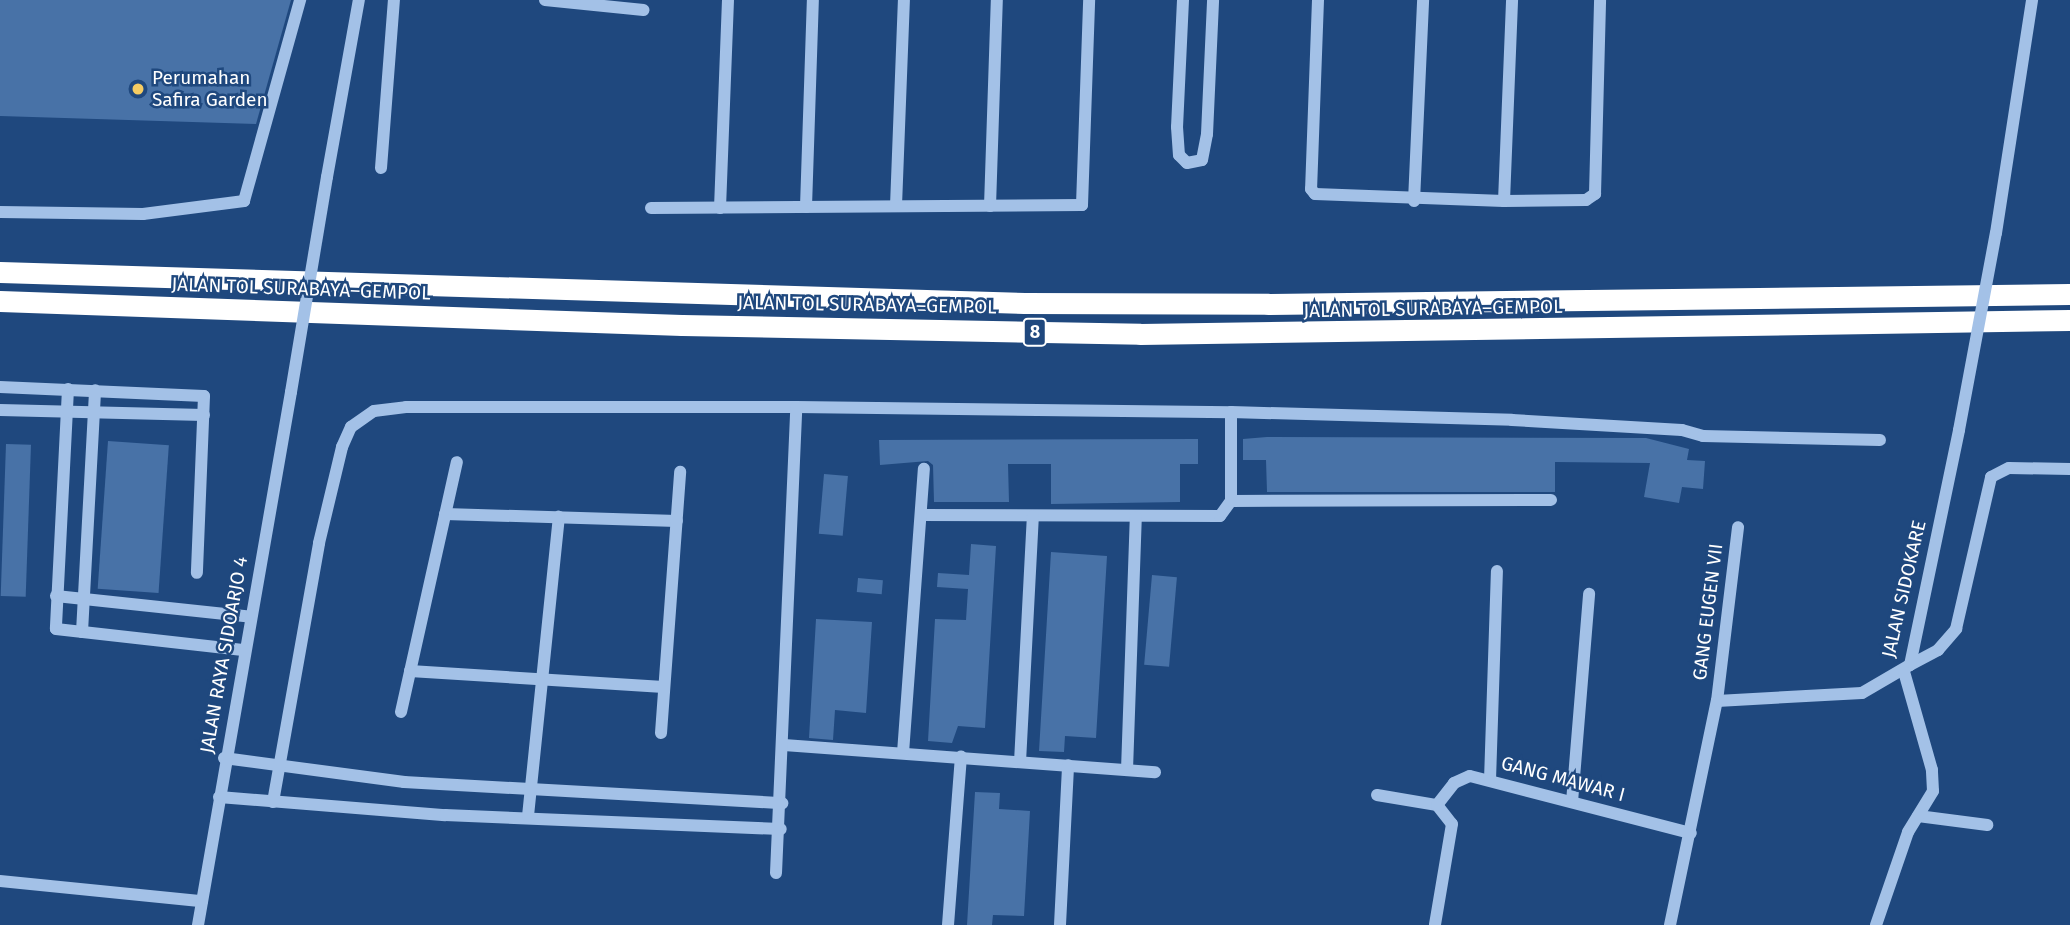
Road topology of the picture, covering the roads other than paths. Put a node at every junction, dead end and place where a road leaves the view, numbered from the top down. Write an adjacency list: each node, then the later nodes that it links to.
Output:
1 (300, 0): 26 (street)
2 (359, 0): 59 (street, JALAN RAYA SIDOARJO 4, bridge)
3 (394, 0): 18 (street)
4 (545, 0): 17 (street)
5 (728, 0): 25 (street)
6 (813, 0): 23 (street)
7 (904, 0): 22 (street)
8 (997, 0): 21 (street)
9 (1089, 0): 21 (street)
10 (1183, 0): 11 (street)
11 (1213, 0)
12 (1318, 0): 19 (street)
13 (1423, 0): 19 (street)
14 (1512, 0): 20 (street)
15 (1600, 0): 20 (street)
16 (2032, 0): 62 (street, JALAN SIDOKARE, bridge)
17 (643, 10)
18 (381, 168)
19 (1414, 201): 20 (street)
20 (1504, 201)
21 (990, 205): 22 (street)
22 (896, 206): 23 (street)
23 (806, 207): 25 (street)
24 (651, 208): 25 (street)
25 (720, 208)
26 (0, 212)
27 (0, 272): 28 (highway, JALAN TOL SURABAYA–GEMPOL / 8)
28 (2070, 294)
29 (0, 301): 30 (highway, JALAN TOL SURABAYA–GEMPOL / 8)
30 (2070, 320)
31 (0, 387): 32 (street)
32 (68, 389): 33 (street); 36 (street)
33 (95, 390): 38 (street); 39 (street)
34 (796, 407): 37 (street); 69 (street); 74 (street)
35 (0, 411): 36 (street)
36 (68, 412): 38 (street); 57 (street)
37 (1231, 412): 40 (street); 46 (street)
38 (94, 413): 39 (street); 58 (street)
39 (204, 415): 55 (street)
40 (1880, 440)
41 (457, 461): 47 (street)
42 (924, 469): 48 (street)
43 (2070, 469): 62 (street)
44 (680, 472): 52 (street)
45 (1552, 500): 46 (street)
46 (1231, 501): 51 (street)
47 (445, 514): 50 (street); 63 (street)
48 (921, 514): 49 (street); 70 (street)
49 (1033, 516): 51 (street); 73 (street)
50 (559, 517): 52 (street); 64 (street)
51 (1136, 517): 76 (street)
52 (677, 521): 65 (street)
53 (1738, 527): 66 (street, GANG EUGEN VII)
54 (1497, 570): 78 (street)
55 (197, 573)
56 (1589, 594): 83 (street)
57 (56, 596): 58 (street); 60 (street)
58 (86, 601): 59 (street); 60 (street)
59 (251, 617): 61 (street, JALAN RAYA SIDOARJO 4)
60 (82, 632): 61 (street)
61 (243, 650): 72 (street, JALAN RAYA SIDOARJO 4)
62 (1907, 668): 66 (street, JALAN SIDOKARE); 87 (street)
63 (410, 671): 64 (street); 67 (street)
64 (542, 678): 65 (street); 79 (street)
65 (663, 687): 68 (street)
66 (1717, 701): 90 (street)
67 (401, 712)
68 (661, 733)
69 (784, 744): 70 (street); 84 (street)
70 (903, 753): 71 (street)
71 (961, 757): 73 (street); 96 (street)
72 (224, 758): 74 (street); 81 (street, JALAN RAYA SIDOARJO 4)
73 (1020, 762): 75 (street)
74 (280, 765): 79 (street); 82 (street)
75 (1068, 765): 76 (street); 97 (street)
76 (1127, 770): 77 (street)
77 (1155, 772)
78 (1490, 780): 83 (street, GANG MAWAR I); 85 (street, GANG MAWAR I)
79 (530, 788): 84 (street); 86 (street)
80 (1377, 795): 85 (street)
81 (219, 797): 82 (street); 93 (street, JALAN RAYA SIDOARJO 4)
82 (273, 802): 86 (street)
83 (1572, 802): 90 (street, GANG MAWAR I)
84 (782, 803): 89 (street)
85 (1437, 806): 98 (street)
86 (528, 816): 89 (street)
87 (1918, 816): 88 (street); 99 (street)
88 (1987, 825)
89 (781, 829): 91 (street)
90 (1691, 833): 94 (street)
91 (776, 873)
92 (0, 881): 93 (street)
93 (202, 901): 95 (street, JALAN RAYA SIDOARJO 4)
94 (1671, 921)
95 (198, 925)
96 (948, 925)
97 (1060, 925)
98 (1435, 925)
99 (1876, 925)

